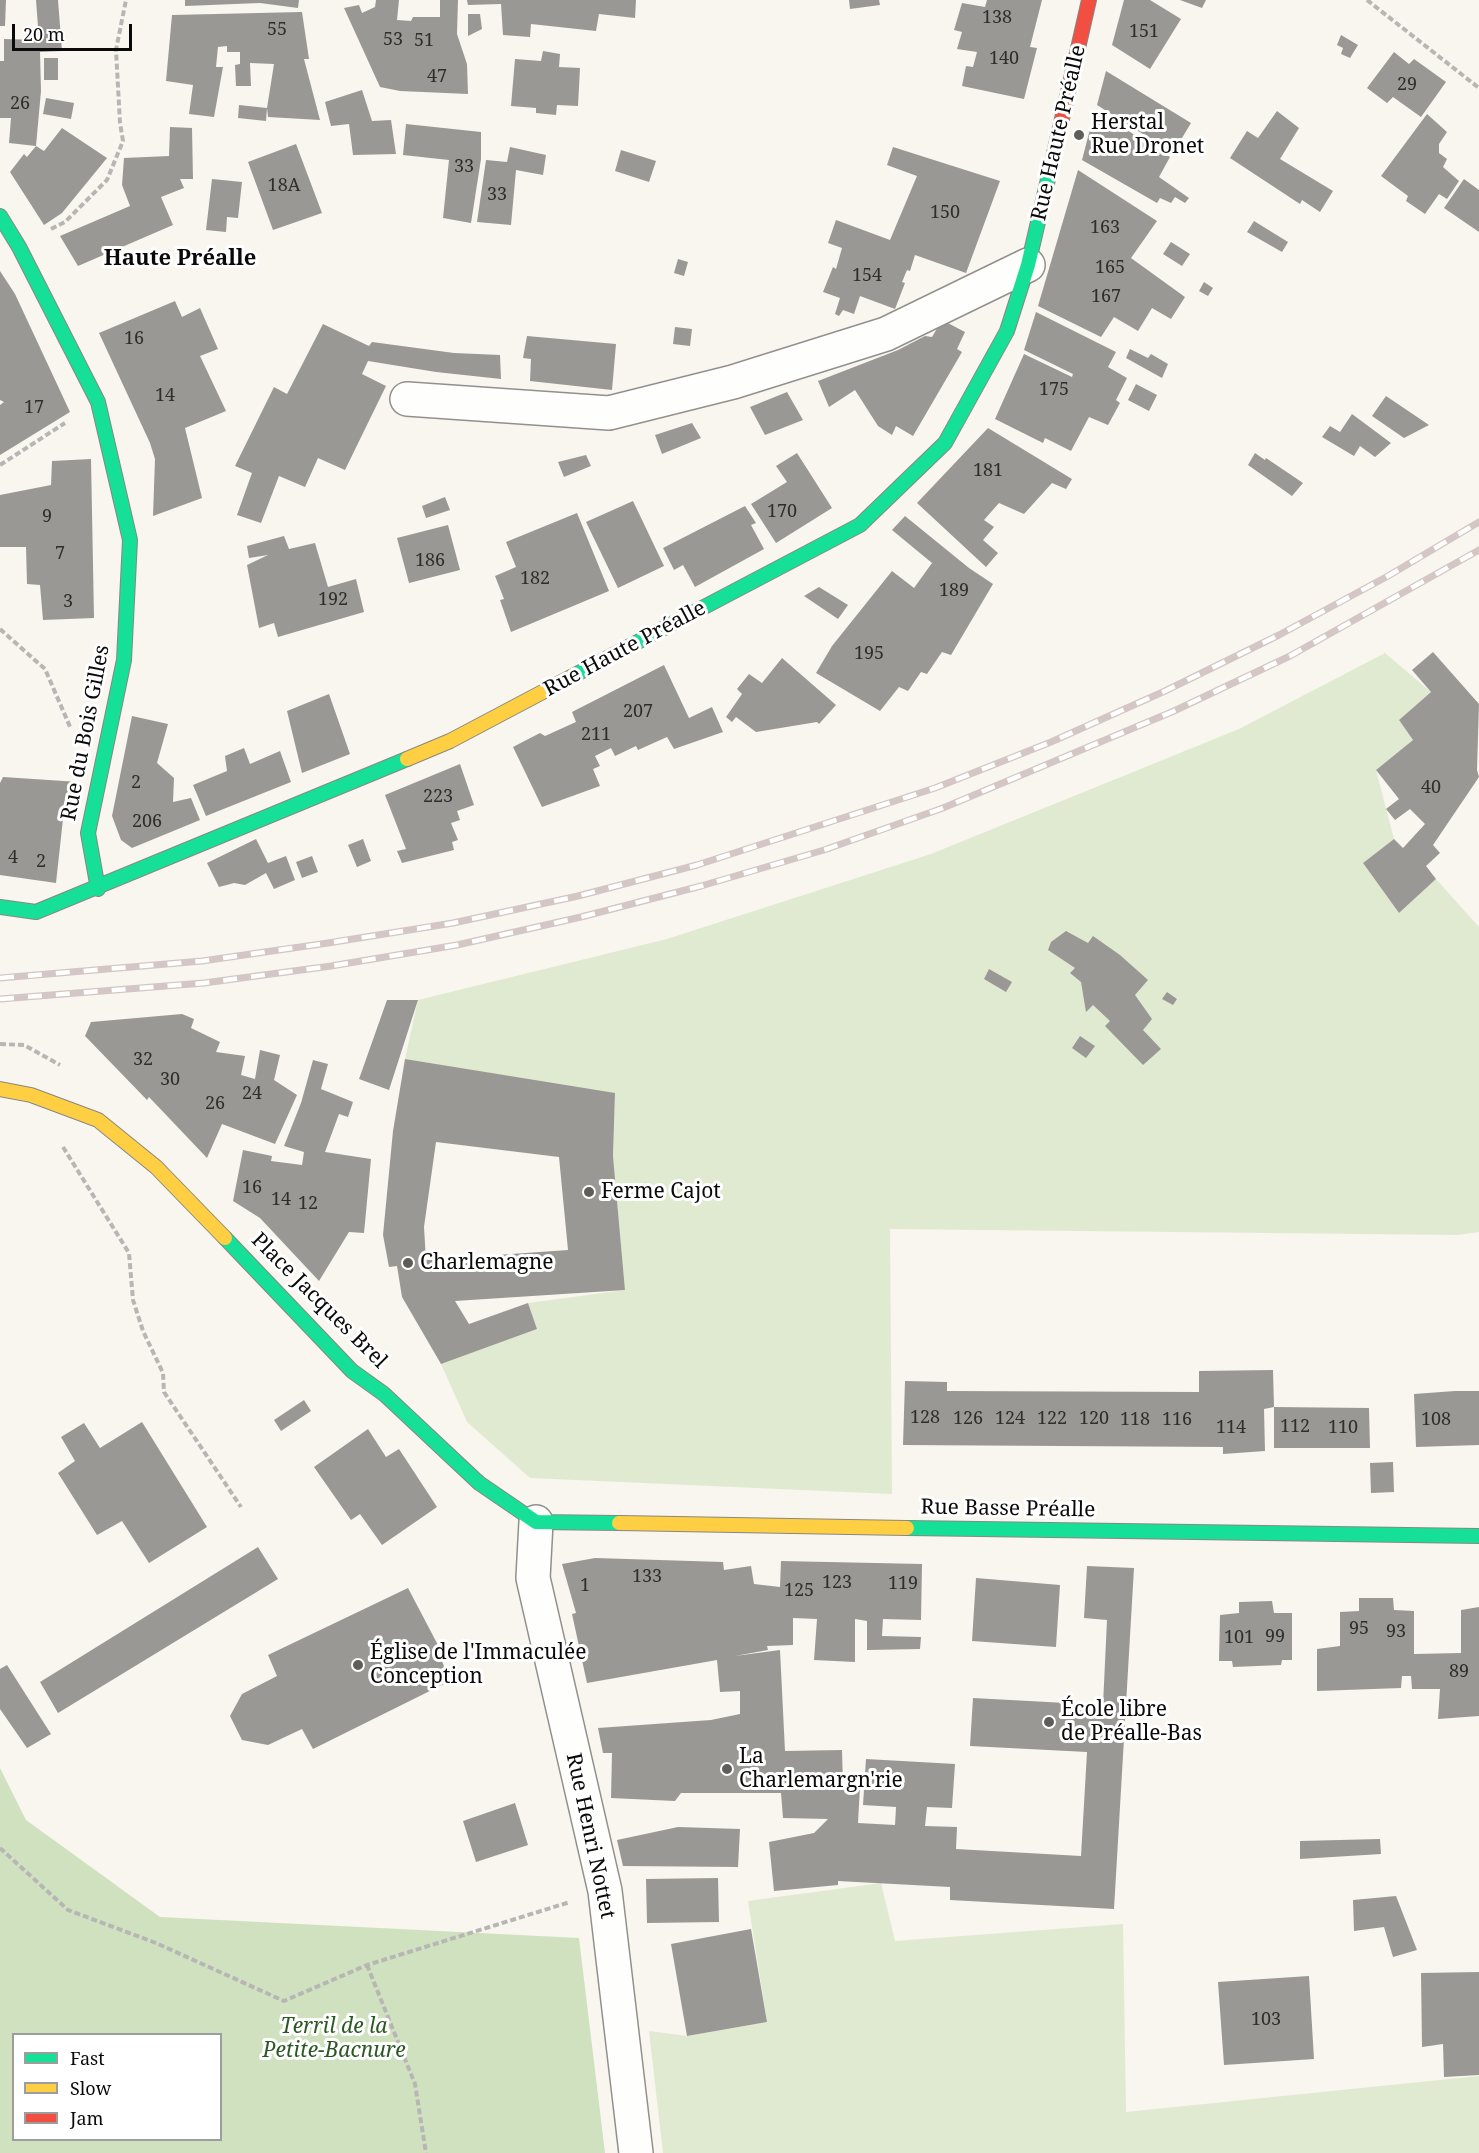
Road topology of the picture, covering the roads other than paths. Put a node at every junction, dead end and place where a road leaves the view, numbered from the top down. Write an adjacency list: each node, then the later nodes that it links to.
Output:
1 (1089, 0): 3 (street, Rue Haute Préalle)
2 (0, 216): 5 (street, Rue du Bois Gilles)
3 (1028, 265): 4 (street); 5 (street, Rue Haute Préalle)
4 (407, 399)
5 (98, 889): 6 (street, Rue Haute Préalle)
6 (0, 907)
7 (0, 1089): 8 (street, Place Jacques Brel)
8 (536, 1522): 9 (street, Rue Basse Préalle); 10 (street, Rue Henri Nottet)
9 (1479, 1536)
10 (636, 2153)

